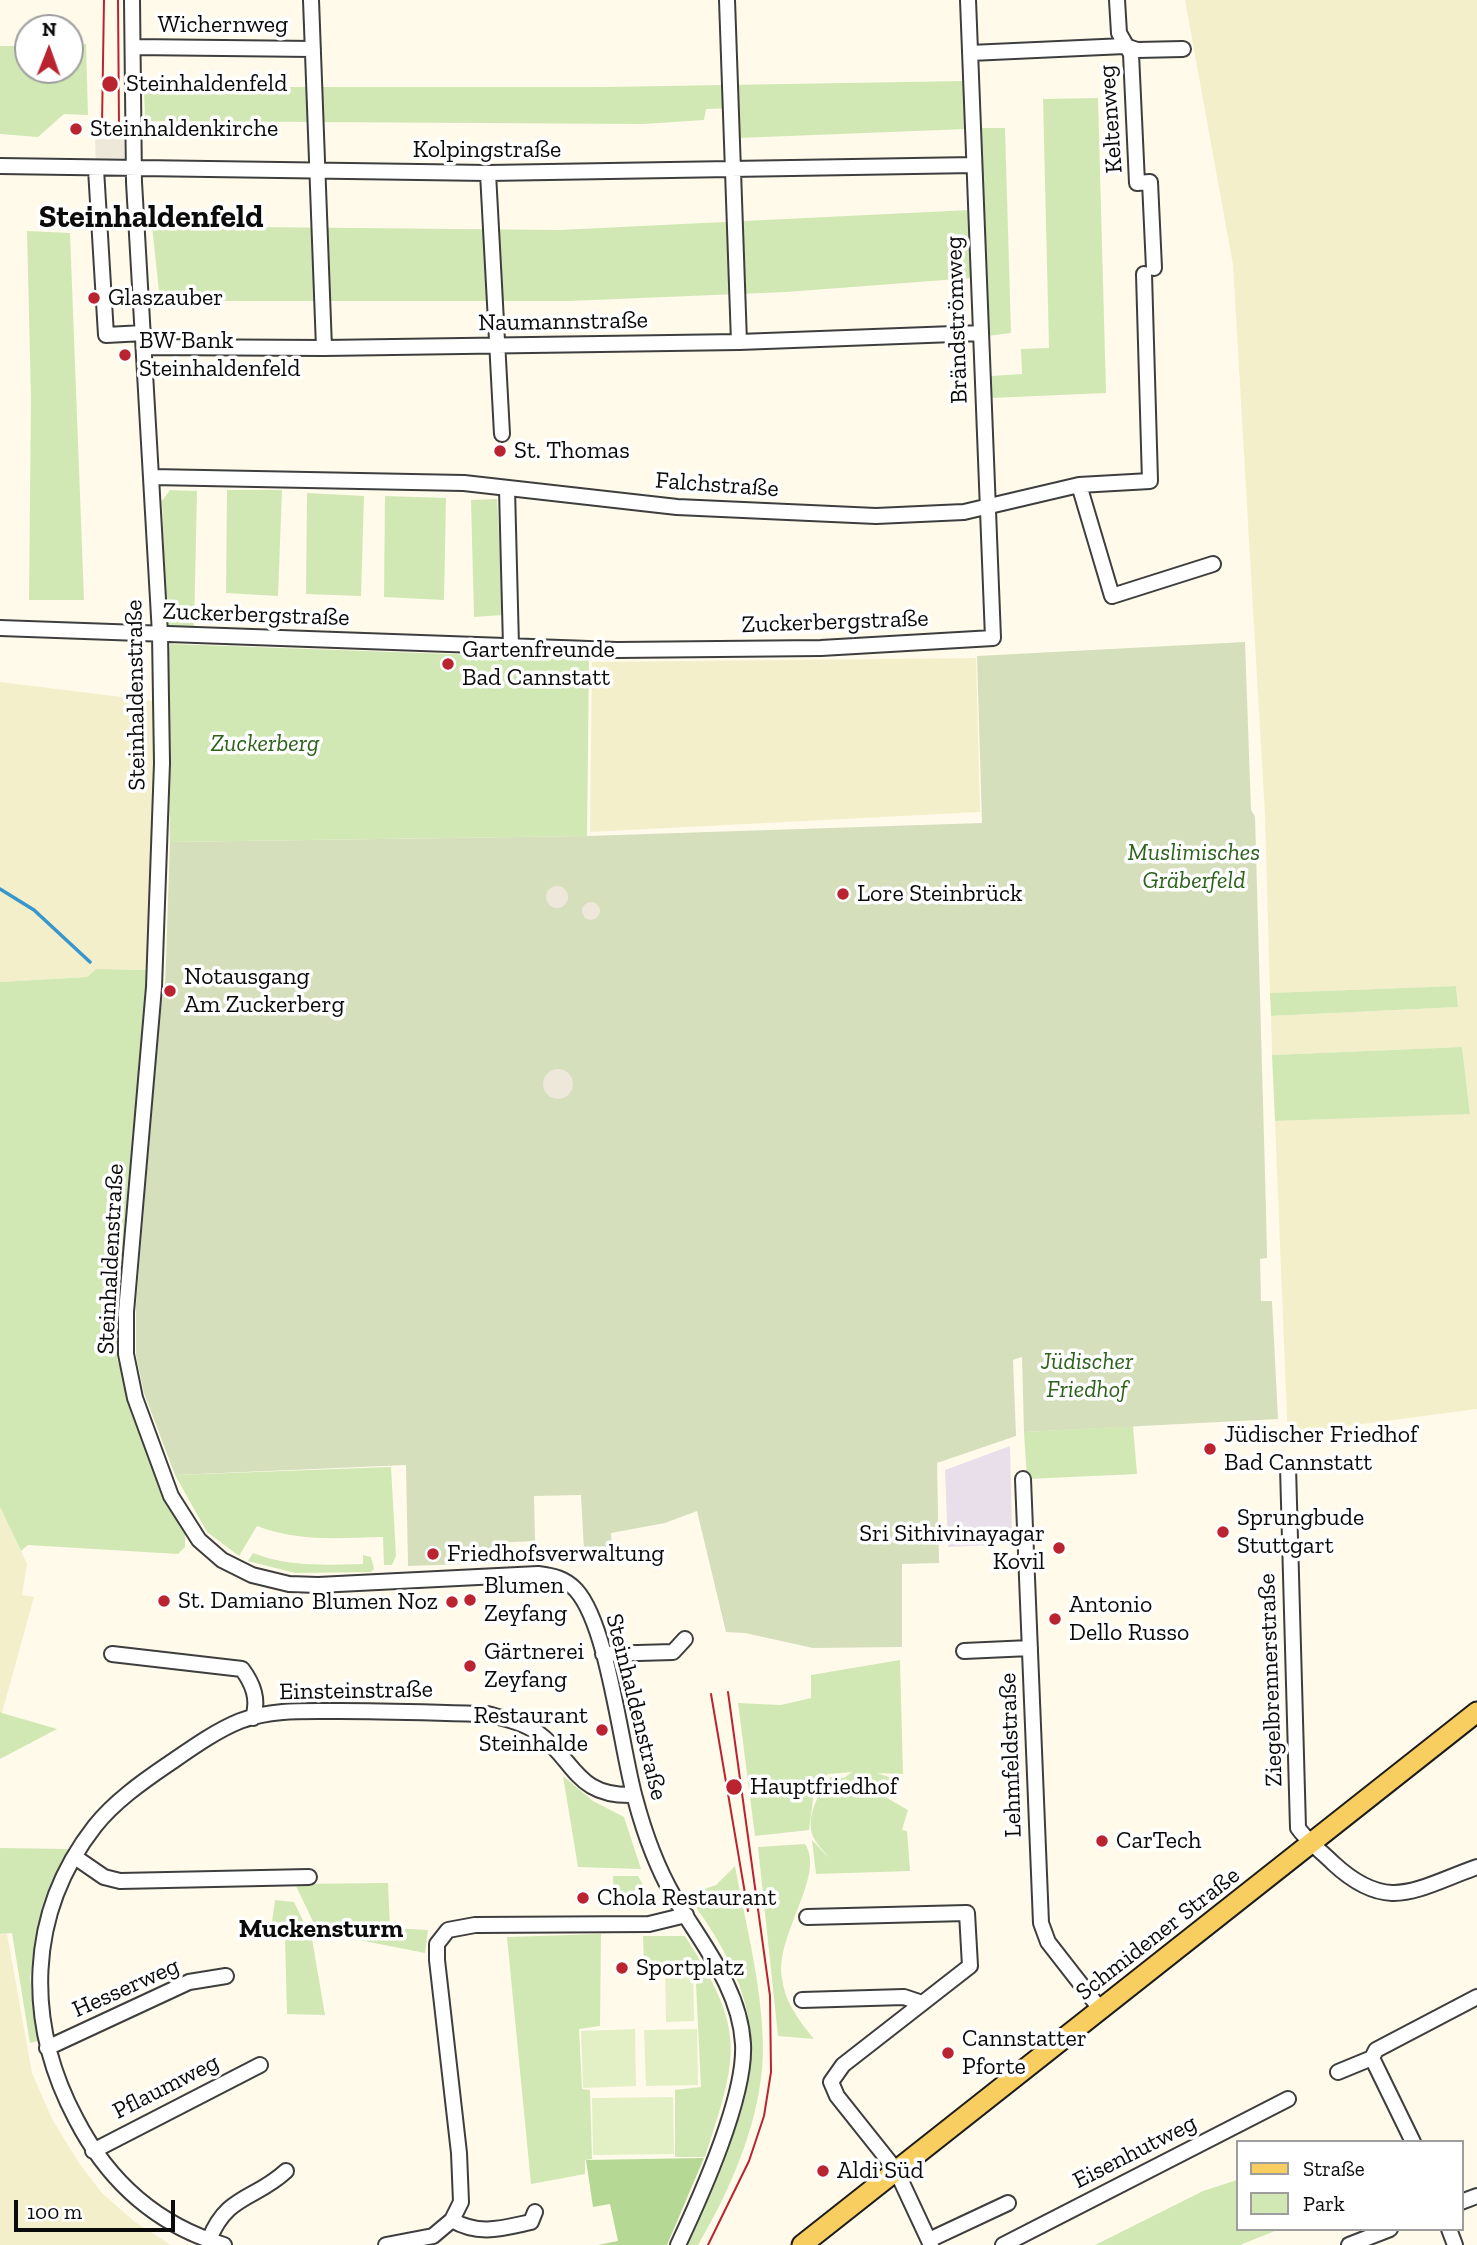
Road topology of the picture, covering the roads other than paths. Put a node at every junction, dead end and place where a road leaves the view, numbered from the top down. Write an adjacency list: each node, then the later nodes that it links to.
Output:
1 (132, 0): 7 (street, Steinhaldenstraße)
2 (311, 0): 8 (street)
3 (727, 0): 15 (street)
4 (968, 0): 10 (street, Brändströmweg)
5 (1116, 0): 6 (street, Keltenweg)
6 (1125, 46): 9 (street); 10 (street); 25 (street, Keltenweg)
7 (133, 47): 8 (street, Wichernweg); 14 (street, Steinhaldenstraße)
8 (313, 49): 16 (street)
9 (1183, 49)
10 (970, 53): 11 (street, Brändströmweg)
11 (974, 165): 15 (street, Kolpingstraße); 18 (street, Brändströmweg)
12 (0, 166): 13 (street, Kolpingstraße)
13 (96, 169): 14 (street, Kolpingstraße); 19 (street)
14 (134, 169): 16 (street, Kolpingstraße); 19 (street, Steinhaldenstraße)
15 (732, 170): 17 (street, Kolpingstraße); 20 (street)
16 (319, 172): 17 (street, Kolpingstraße); 22 (street)
17 (488, 173): 21 (street)
18 (981, 333): 20 (street, Naumannstraße); 28 (street, Brändströmweg)
19 (144, 340): 22 (street, Naumannstraße); 24 (street, Steinhaldenstraße)
20 (739, 342): 21 (street, Naumannstraße)
21 (498, 346): 22 (street, Naumannstraße); 23 (street)
22 (324, 348)
23 (502, 434)
24 (152, 477): 27 (street, Falchstraße); 31 (street, Steinhaldenstraße)
25 (1150, 481): 26 (street, Falchstraße)
26 (1079, 485): 28 (street, Falchstraße); 29 (street)
27 (507, 489): 28 (street, Falchstraße); 33 (street)
28 (988, 506): 32 (street, Brändströmweg)
29 (1213, 564)
30 (0, 628): 31 (street, Zuckerbergstraße)
31 (160, 634): 33 (street, Zuckerbergstraße); 40 (street, Steinhaldenstraße)
32 (993, 638): 33 (street, Zuckerbergstraße)
33 (511, 646)
34 (1288, 1467): 44 (street, Ziegelbrennerstraße)
35 (1023, 1479): 37 (street, Lehmfeldstraße)
36 (685, 1639): 40 (street)
37 (1030, 1648): 38 (street); 56 (street, Lehmfeldstraße)
38 (964, 1651)
39 (111, 1654): 42 (street)
40 (603, 1654): 43 (street, Steinhaldenstraße)
41 (1477, 1712): 45 (main road, Schmidener Straße)
42 (253, 1718): 43 (street, Einsteinstraße); 46 (street, Einsteinstraße)
43 (634, 1795): 50 (street, Steinhaldenstraße)
44 (1298, 1828): 45 (street); 47 (street, Ziegelbrennerstraße)
45 (1313, 1844): 47 (main road, Schmidener Straße); 48 (street)
46 (75, 1857): 49 (street); 57 (street, Einsteinstraße)
47 (1288, 1864): 56 (main road, Schmidener Straße)
48 (1477, 1867)
49 (309, 1877)
50 (686, 1915): 68 (street); 74 (street, Steinhaldenstraße)
51 (807, 1917): 55 (street)
52 (226, 1976): 57 (street, Hesserweg)
53 (1477, 1997): 58 (street)
54 (802, 2000): 55 (street)
55 (922, 2003): 64 (street)
56 (1101, 2010): 64 (main road, Schmidener Straße)
57 (47, 2048): 63 (street, Einsteinstraße)
58 (1372, 2058): 60 (street); 62 (street)
59 (260, 2065): 63 (street, Pflaumweg)
60 (1338, 2072)
61 (1288, 2099): 76 (street, Eisenhutweg)
62 (1412, 2140)
63 (93, 2151): 70 (street, Einsteinstraße)
64 (896, 2170): 71 (street); 75 (main road, Schmidener Straße)
65 (286, 2171): 70 (street)
66 (1008, 2203): 71 (street)
67 (535, 2213): 68 (street)
68 (452, 2220): 73 (street)
69 (1385, 2231): 77 (street)
70 (209, 2240): 72 (street, Einsteinstraße)
71 (930, 2243)
72 (224, 2245)
73 (386, 2245)
74 (678, 2245)
75 (802, 2245)
76 (1003, 2245)
77 (1349, 2245)

